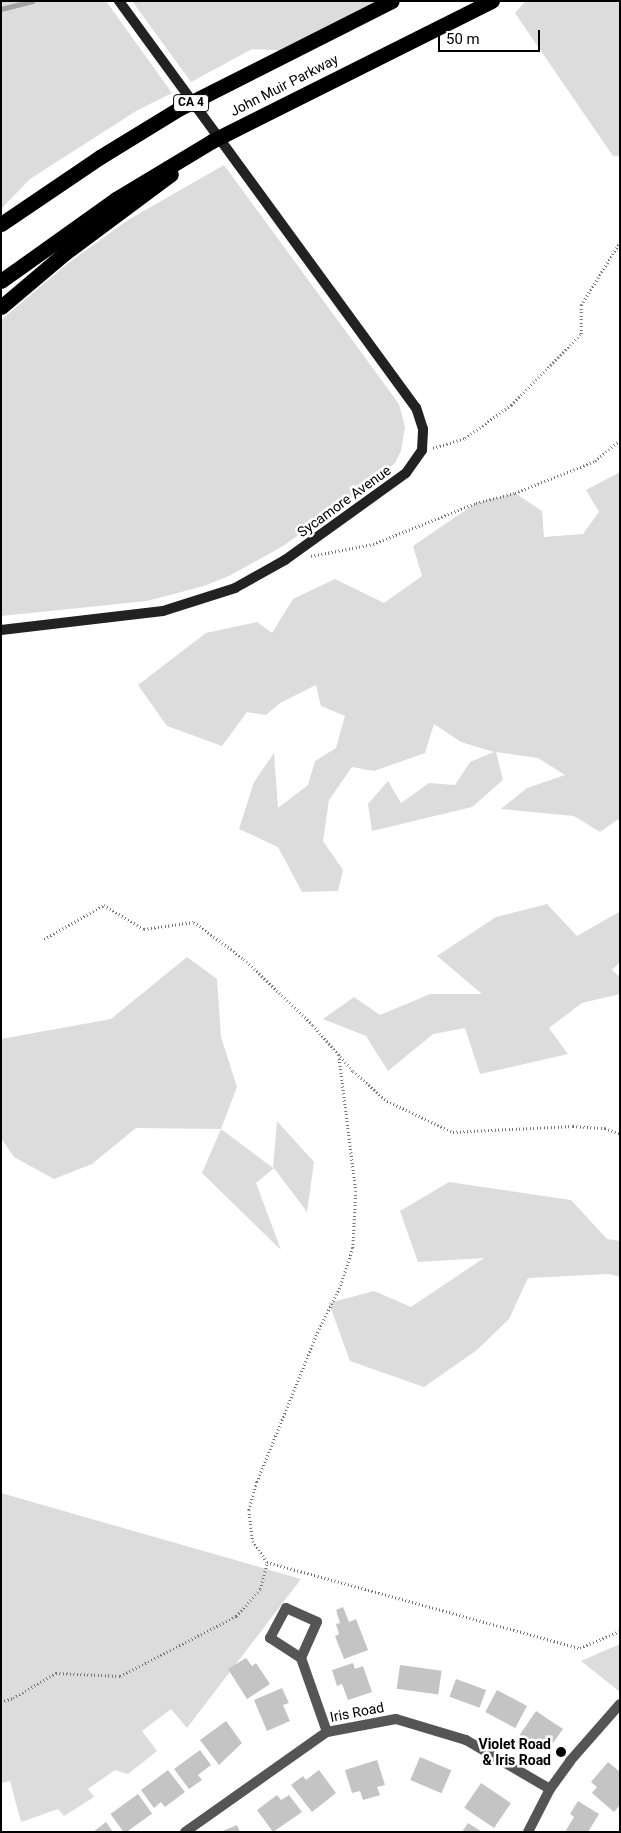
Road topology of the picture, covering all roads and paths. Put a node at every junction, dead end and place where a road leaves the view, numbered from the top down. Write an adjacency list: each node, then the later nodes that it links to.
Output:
1 (119, 1): 10 (main road)
2 (392, 1): 5 (highway, John Muir Parkway / CA 4)
3 (492, 1): 4 (highway, John Muir Parkway)
4 (212, 141): 7 (highway, John Muir Parkway); 8 (highway)
5 (1, 224)
6 (620, 242): 10 (path)
7 (1, 280)
8 (1, 307)
9 (620, 440): 11 (path)
10 (422, 450): 11 (main road, Sycamore Avenue)
11 (285, 560): 12 (main road, Sycamore Avenue)
12 (1, 630)
13 (44, 939): 14 (path)
14 (339, 1055): 15 (path); 16 (path)
15 (620, 1134)
16 (267, 1562): 17 (path); 19 (path)
17 (620, 1631)
18 (301, 1658): 18 (street); 21 (street)
19 (1, 1702)
20 (620, 1704): 22 (street)
21 (327, 1732): 22 (street, Iris Road); 23 (street, Iris Road)
22 (550, 1789): 24 (street)
23 (185, 1832)
24 (528, 1832)

